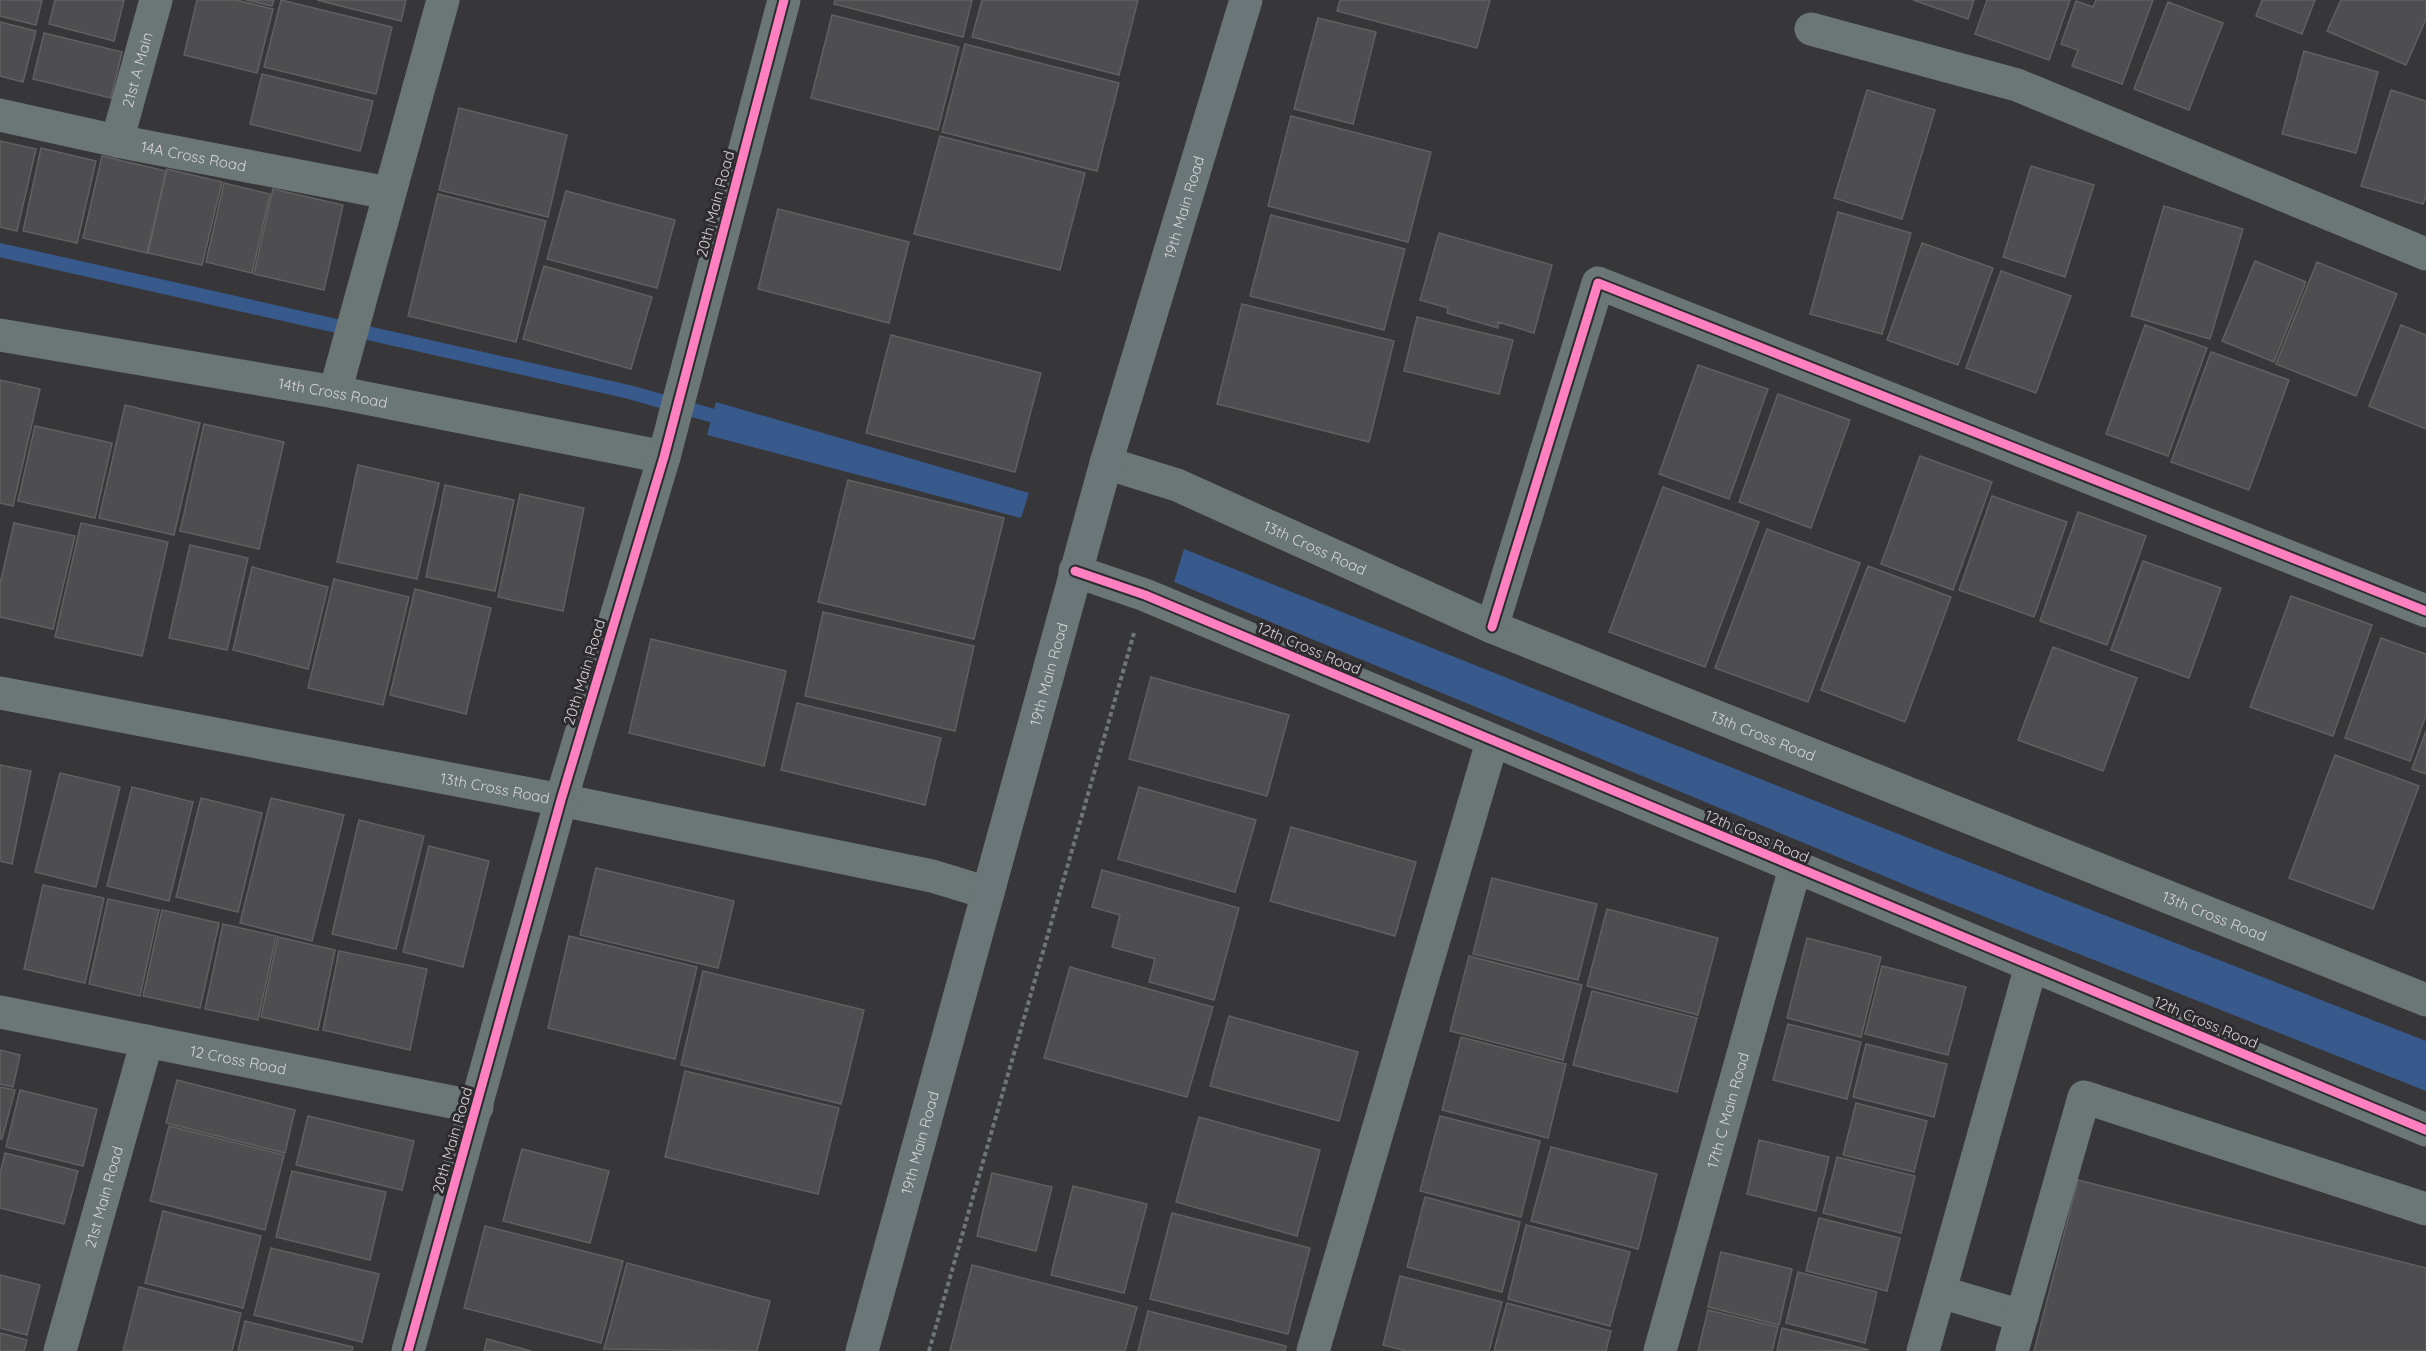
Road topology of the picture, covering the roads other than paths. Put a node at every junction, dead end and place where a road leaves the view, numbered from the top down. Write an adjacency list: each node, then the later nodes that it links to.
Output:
1 (156, 0): 7 (street, 21st A Main)
2 (443, 0): 8 (street)
3 (784, 0): 12 (street, 20th Main Road)
4 (1246, 0): 13 (main road, 19th Main Road)
5 (1811, 28): 9 (street)
6 (0, 115): 7 (street, 14A Cross Road)
7 (117, 141): 8 (street, 14A Cross Road)
8 (388, 194): 11 (street)
9 (2426, 254)
10 (0, 334): 11 (street, 14th Cross Road)
11 (335, 392): 12 (street, 14th Cross Road)
12 (664, 457): 19 (street, 20th Main Road)
13 (1106, 463): 14 (main road, 19th Main Road); 16 (street, 13th Cross Road)
14 (1078, 560): 18 (street, 12th Cross Road); 21 (main road, 19th Main Road)
15 (2426, 611): 16 (street)
16 (1492, 627): 23 (street, 13th Cross Road)
17 (0, 693): 19 (street, 13th Cross Road)
18 (1492, 742): 20 (street, 12th Cross Road); 34 (street)
19 (561, 800): 21 (street, 13th Cross Road); 26 (street, 20th Main Road)
20 (1795, 868): 22 (street, 12th Cross Road); 35 (street, 17th C Main Road)
21 (988, 893): 33 (main road, 19th Main Road)
22 (2031, 966): 27 (street, 12th Cross Road); 29 (street)
23 (2426, 1000)
24 (0, 1012): 25 (street, 12 Cross Road)
25 (147, 1041): 26 (street, 12 Cross Road); 31 (street, 21st Main Road)
26 (477, 1107): 32 (street, 20th Main Road)
27 (2426, 1130)
28 (2426, 1209): 30 (street)
29 (1940, 1292): 30 (street); 36 (street)
30 (2022, 1316): 37 (street)
31 (60, 1351)
32 (408, 1351)
33 (862, 1351)
34 (1312, 1351)
35 (1660, 1351)
36 (1923, 1351)
37 (2012, 1351)

